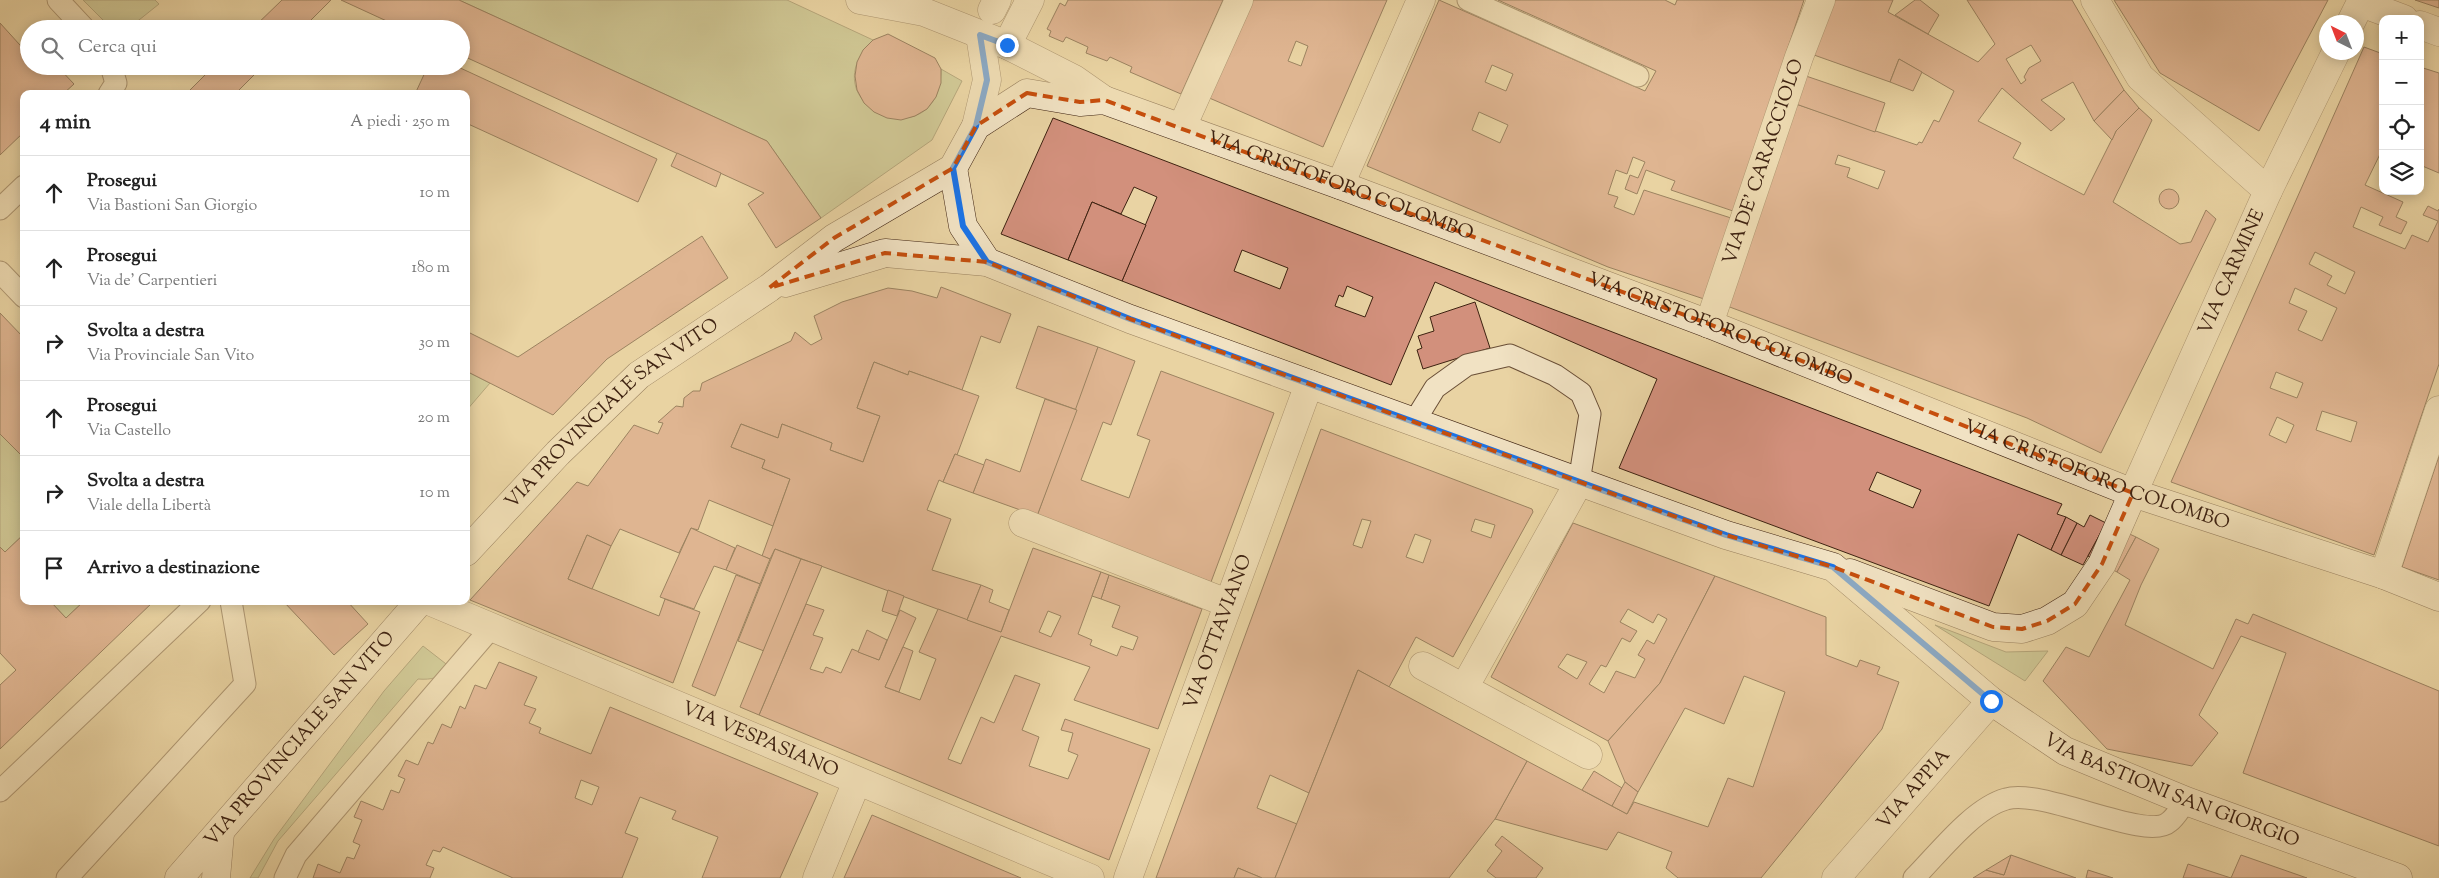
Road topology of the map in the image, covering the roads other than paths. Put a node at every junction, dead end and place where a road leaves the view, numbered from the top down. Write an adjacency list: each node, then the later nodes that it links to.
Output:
1 (58, 0): 12 (lane)
2 (860, 0): 9 (street, VIA CRISTOFORO COLOMBO)
3 (1030, 0): 16 (street)
4 (1239, 0): 23 (street)
5 (1421, 0): 25 (street)
6 (1468, 0): 19 (lane)
7 (1821, 0): 33 (street, VIA DE' CARACCIOLO)
8 (2094, 0): 27 (street)
9 (916, 6): 15 (street, VIA CRISTOFORO COLOMBO)
10 (2358, 8): 11 (street)
11 (2387, 15)
12 (77, 20)
13 (2424, 26): 14 (street)
14 (2439, 32)
15 (980, 35): 16 (street, VIA CRISTOFORO COLOMBO); 22 (street)
16 (1007, 45): 21 (street, VIA CRISTOFORO COLOMBO)
17 (2332, 60): 27 (street, VIA CARMINE)
18 (113, 75): 20 (lane)
19 (1638, 76)
20 (112, 90)
21 (1104, 100): 22 (street); 23 (street, VIA CRISTOFORO COLOMBO)
22 (976, 126): 24 (street)
23 (1182, 128): 25 (street, VIA CRISTOFORO COLOMBO)
24 (953, 168): 29 (street); 31 (street, VIA PROVINCIALE SAN VITO)
25 (1340, 185): 33 (street, VIA CRISTOFORO COLOMBO)
26 (20, 190): 28 (lane)
27 (2268, 191): 38 (street, VIA CARMINE)
28 (0, 209)
29 (987, 262): 31 (street, VIA PROVINCIALE SAN VITO); 34 (street, VIA PROVINCIALE SAN VITO)
30 (0, 272): 32 (lane)
31 (769, 288): 40 (street, VIA PROVINCIALE SAN VITO)
32 (20, 293)
33 (1709, 324): 38 (street, VIA CRISTOFORO COLOMBO)
34 (1309, 384): 36 (street, VIA PROVINCIALE SAN VITO); 44 (street, VIA OTTAVIANO)
35 (2439, 410): 42 (street)
36 (1414, 422): 37 (street, VIA PROVINCIALE SAN VITO); 37 (lane)
37 (1579, 482): 41 (street, VIA PROVINCIALE SAN VITO); 51 (street)
38 (2133, 493): 41 (street, VIA PROVINCIALE SAN VITO); 42 (street, VIA CRISTOFORO COLOMBO)
39 (1023, 523): 44 (street)
40 (470, 548)
41 (1833, 567): 52 (street, VIA BASTIONI SAN GIORGIO)
42 (2384, 576): 43 (street, VIA CRISTOFORO COLOMBO)
43 (2439, 596)
44 (1227, 602): 64 (street, VIA OTTAVIANO)
45 (196, 605): 55 (lane)
46 (232, 605): 58 (lane)
47 (417, 605): 57 (street, VIA PROVINCIALE SAN VITO)
48 (440, 605): 49 (street, VIA VESPASIANO)
49 (492, 627): 54 (street, VIA VESPASIANO); 61 (lane)
50 (1422, 666): 51 (street)
51 (1464, 688): 53 (street)
52 (1991, 701): 56 (street, VIA BASTIONI SAN GIORGIO); 65 (street, VIA APPIA)
53 (1588, 755)
54 (857, 781): 62 (street); 63 (street, VIA VESPASIANO)
55 (0, 791)
56 (2186, 800): 66 (lane); 67 (street, VIA BASTIONI SAN GIORGIO)
57 (220, 833): 59 (street, VIA PROVINCIALE SAN VITO); 60 (street)
58 (67, 878)
59 (179, 878)
60 (216, 878)
61 (286, 878)
62 (817, 878)
63 (1090, 878)
64 (1128, 878)
65 (1836, 878)
66 (1914, 878)
67 (2398, 878)

